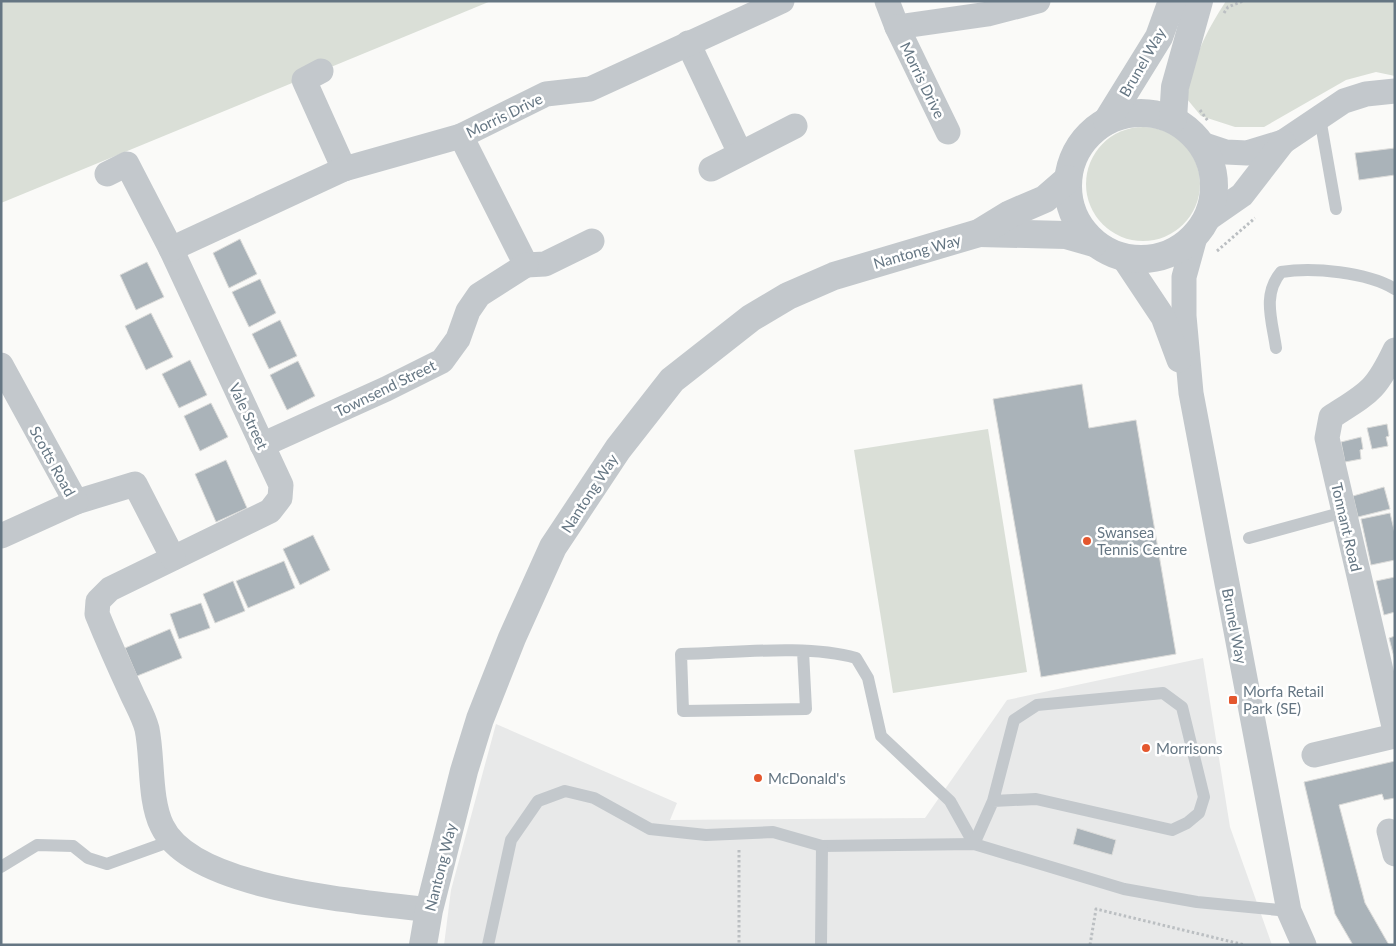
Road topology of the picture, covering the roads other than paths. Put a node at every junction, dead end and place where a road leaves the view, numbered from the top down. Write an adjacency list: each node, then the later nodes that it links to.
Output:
1 (887, 1): 6 (street, Morris Drive)
2 (1038, 1): 6 (street, Morris Drive)
3 (1172, 1): 12 (street, Brunel Way)
4 (1199, 1): 11 (street, Brunel Way)
5 (773, 3): 7 (street, Morris Drive)
6 (897, 27): 14 (street, Morris Drive)
7 (688, 42): 16 (street, Morris Drive); 18 (street)
8 (321, 71): 19 (street)
9 (1395, 91): 10 (street)
10 (1320, 118): 17 (street); 23 (lane)
11 (1173, 119): 12 (street); 15 (street)
12 (1107, 120): 22 (street)
13 (795, 126): 18 (street)
14 (948, 132)
15 (1209, 134): 17 (street); 24 (street)
16 (461, 136): 19 (street, Morris Drive); 30 (street)
17 (1283, 142): 24 (street)
18 (740, 153): 20 (street)
19 (344, 169): 28 (street, Morris Drive)
20 (711, 169)
21 (107, 174): 28 (street, Vale Street)
22 (1068, 179): 25 (street, Nantong Way); 27 (street)
23 (1336, 209)
24 (1201, 229): 29 (street); 35 (street, Brunel Way)
25 (979, 233): 27 (street, Nantong Way); 51 (street, Nantong Way)
26 (592, 241): 30 (street, Townsend Street)
27 (1094, 243): 29 (street)
28 (171, 249): 36 (street, Vale Street)
29 (1122, 256): 35 (street, Brunel Way)
30 (526, 265): 36 (street, Townsend Street)
31 (1395, 289): 32 (lane)
32 (1276, 348)
33 (1395, 350): 38 (street, Tonnant Road)
34 (1, 365): 37 (street, Scotts Road)
35 (1191, 393): 52 (street, Brunel Way)
36 (262, 445): 41 (street, Vale Street)
37 (76, 502): 39 (street); 41 (street, Scotts Road)
38 (1344, 512): 40 (lane); 43 (street, Tonnant Road)
39 (1, 536)
40 (1249, 538)
41 (173, 558): 47 (street, Vale Street)
42 (803, 651): 42 (lane); 48 (lane)
43 (1395, 730)
44 (1395, 736): 45 (street)
45 (1314, 756)
46 (993, 801): 46 (lane); 48 (lane)
47 (171, 841): 50 (lane); 51 (street)
48 (974, 844): 49 (lane); 52 (lane)
49 (822, 846): 54 (lane); 55 (lane)
50 (1, 867)
51 (429, 910): 53 (street, Nantong Way)
52 (1289, 911): 56 (street, Brunel Way)
53 (423, 945)
54 (488, 945)
55 (821, 945)
56 (1304, 945)

